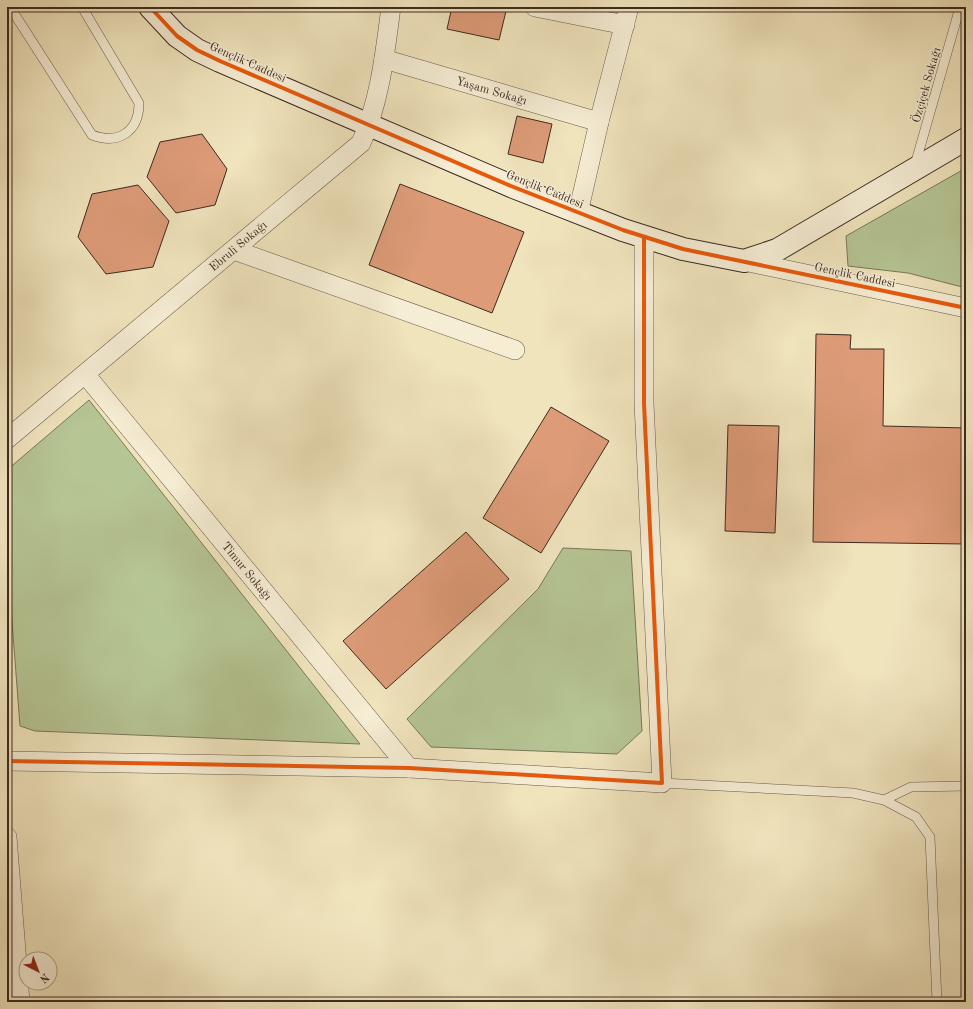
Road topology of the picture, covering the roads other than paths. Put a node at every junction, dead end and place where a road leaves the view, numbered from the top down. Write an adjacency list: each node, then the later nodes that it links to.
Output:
1 (10, 7): 2 (lane)
2 (82, 7)
3 (150, 7): 10 (street, Gençlik Caddesi)
4 (390, 7): 8 (street, Ebruli Sokağı)
5 (535, 7): 7 (street)
6 (960, 7): 12 (lane, Özçiçek Sokağı)
7 (627, 16): 9 (street)
8 (384, 59): 9 (street, Yaşam Sokağı); 10 (street, Ebruli Sokağı)
9 (599, 122): 13 (street)
10 (369, 126): 13 (street, Gençlik Caddesi); 15 (street, Ebruli Sokağı)
11 (966, 139): 12 (street)
12 (914, 169): 16 (street)
13 (578, 213): 14 (street, Gençlik Caddesi)
14 (644, 237): 16 (street, Gençlik Caddesi); 23 (street)
15 (234, 250): 18 (street); 19 (street, Ebruli Sokağı)
16 (744, 261): 17 (street, Gençlik Caddesi)
17 (966, 308)
18 (515, 350)
19 (85, 374): 20 (street, Ebruli Sokağı); 22 (street, Timur Sokağı)
20 (7, 439)
21 (7, 761): 22 (street)
22 (409, 768): 23 (street)
23 (662, 783): 25 (lane)
24 (966, 786): 25 (lane)
25 (884, 800): 28 (lane)
26 (7, 837): 27 (street)
27 (20, 1002)
28 (937, 1002)

